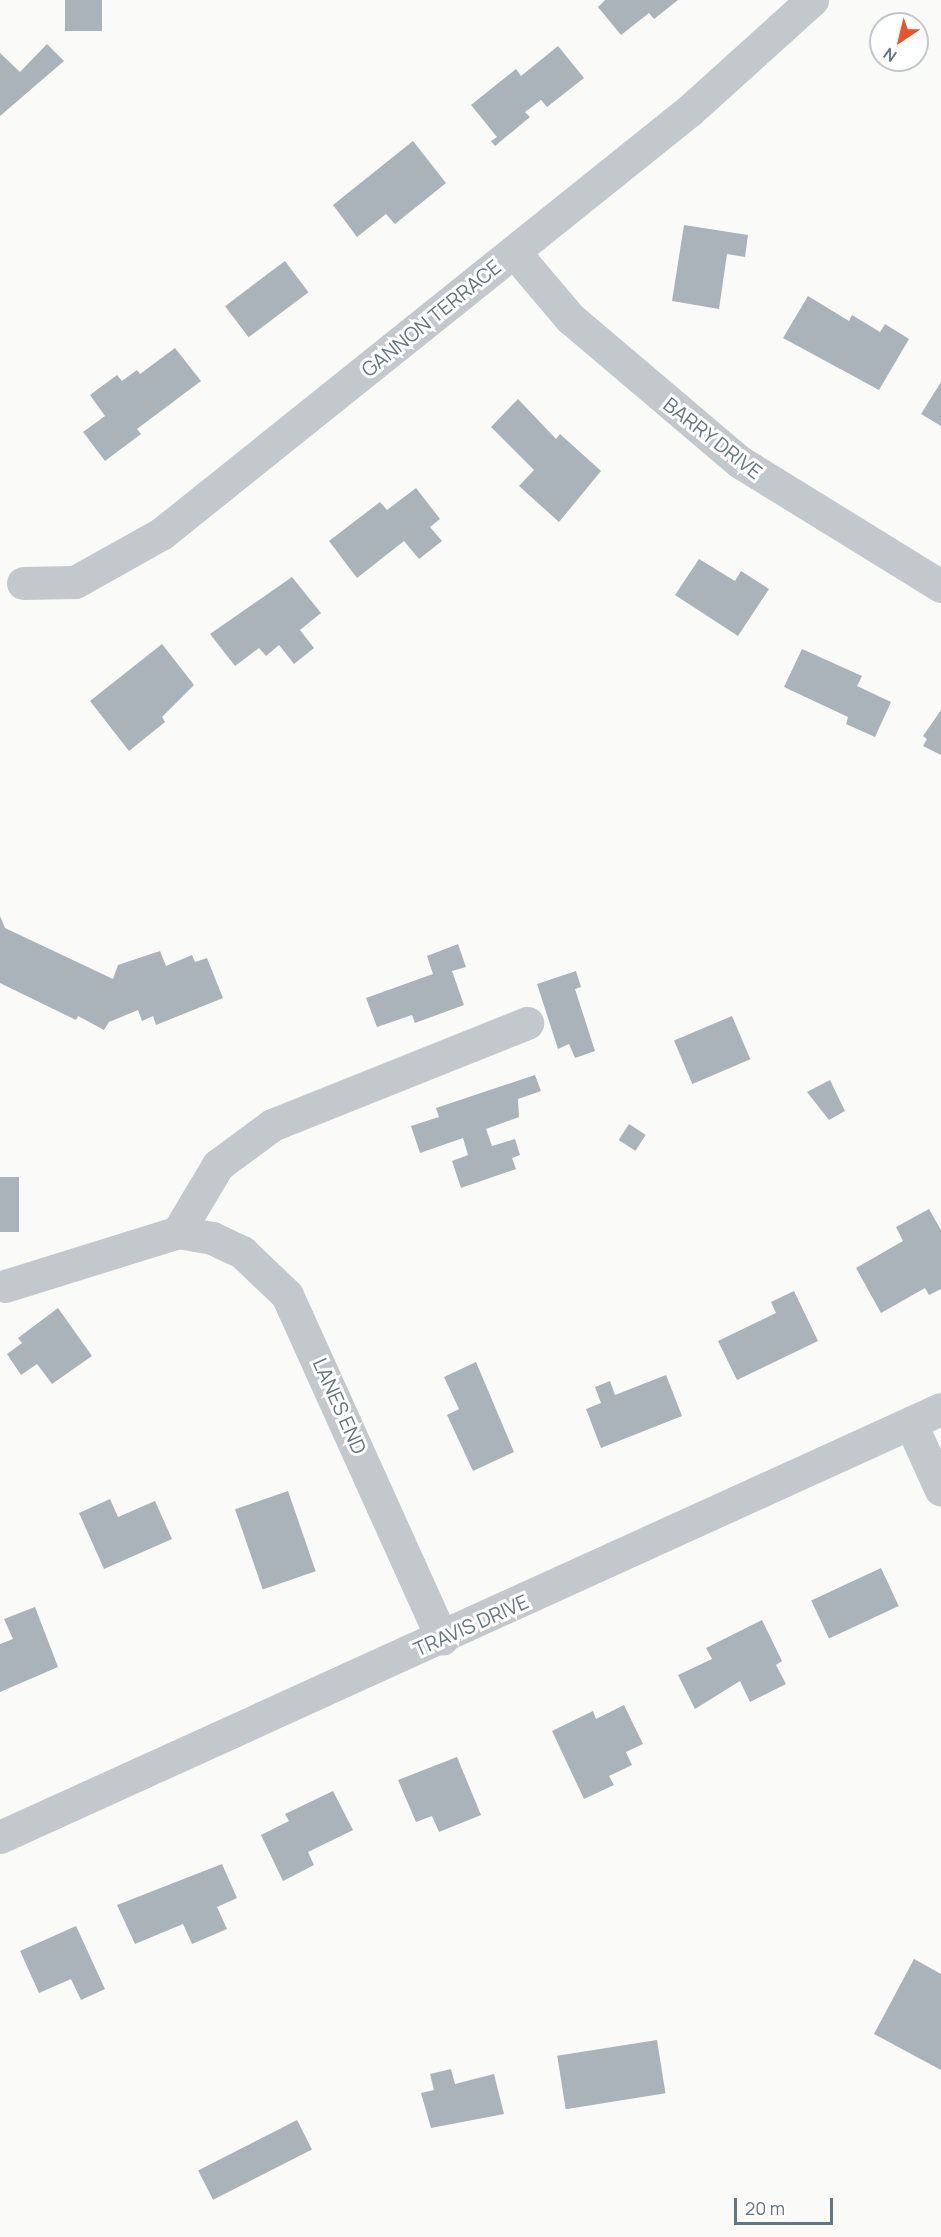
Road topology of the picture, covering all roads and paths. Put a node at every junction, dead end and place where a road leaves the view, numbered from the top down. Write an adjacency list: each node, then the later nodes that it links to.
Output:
1 (812, 0): 2 (street, GANNON TERRACE)
2 (514, 252): 3 (street, GANNON TERRACE); 4 (street, BARRY DRIVE)
3 (23, 583)
4 (941, 586)
5 (526, 1023): 6 (street)
6 (178, 1232): 7 (street); 11 (street, LANES END)
7 (5, 1286)
8 (941, 1409): 9 (street, TRAVIS DRIVE)
9 (910, 1424): 10 (street); 11 (street, TRAVIS DRIVE)
10 (941, 1490)
11 (442, 1639): 12 (street, TRAVIS DRIVE)
12 (0, 1837)

